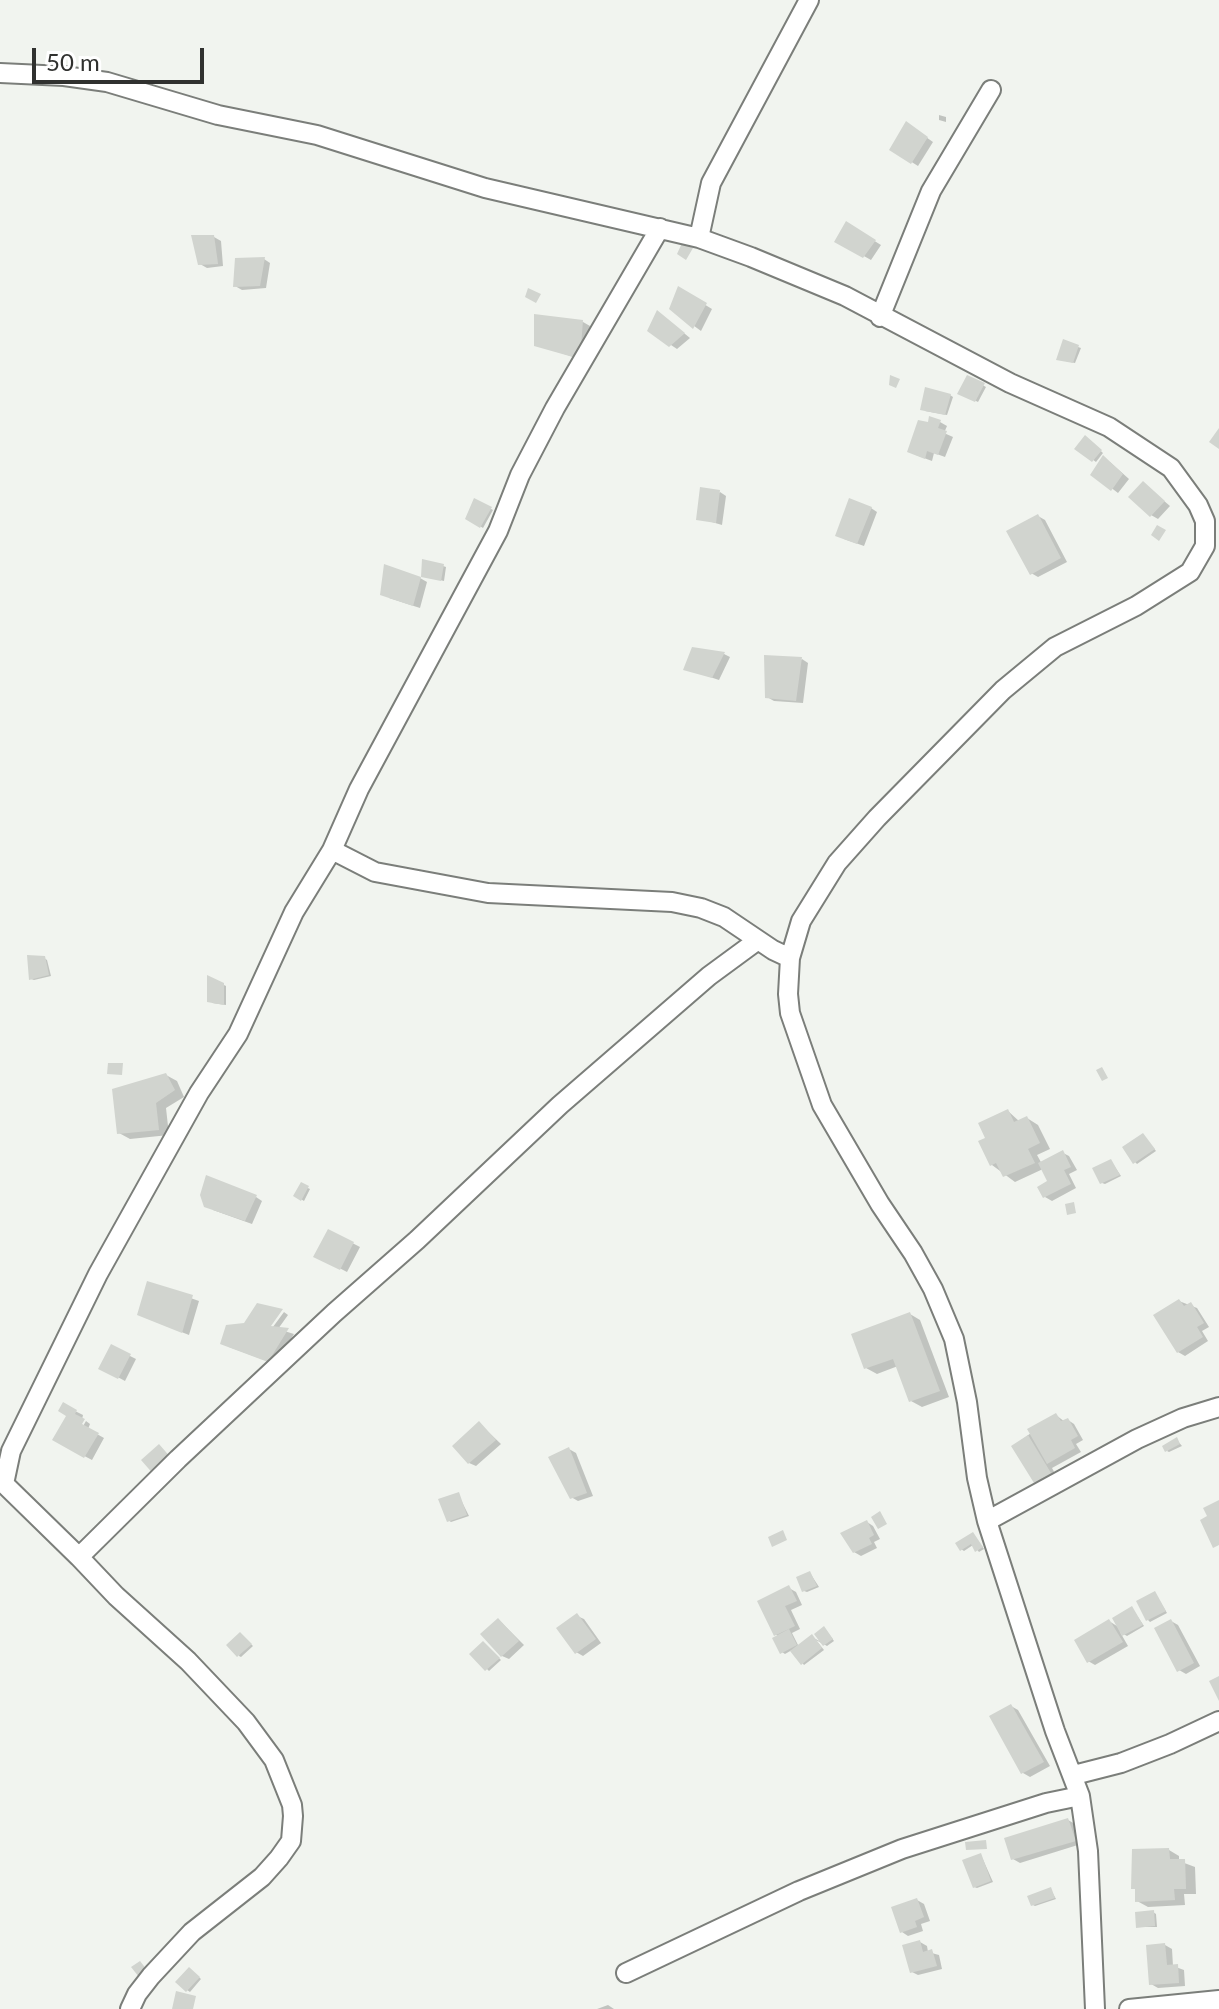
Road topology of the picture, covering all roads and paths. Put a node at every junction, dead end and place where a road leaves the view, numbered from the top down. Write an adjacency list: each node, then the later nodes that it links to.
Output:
1 (809, 0): 5 (street)
2 (0, 73): 4 (street)
3 (991, 90): 6 (street)
4 (660, 228): 5 (street); 7 (street)
5 (699, 238): 6 (street)
6 (880, 317): 9 (street)
7 (332, 850): 8 (street); 11 (street)
8 (758, 940): 9 (street); 13 (street)
9 (790, 958): 12 (street)
10 (1219, 1407): 12 (street)
11 (2, 1482): 13 (street)
12 (987, 1521): 15 (street)
13 (79, 1557): 19 (street)
14 (1219, 1721): 15 (street)
15 (1074, 1775): 16 (street)
16 (1080, 1796): 17 (street); 20 (street)
17 (626, 1973)
18 (1219, 2000): 21 (street)
19 (130, 2009)
20 (1095, 2009)
21 (1129, 2009)

